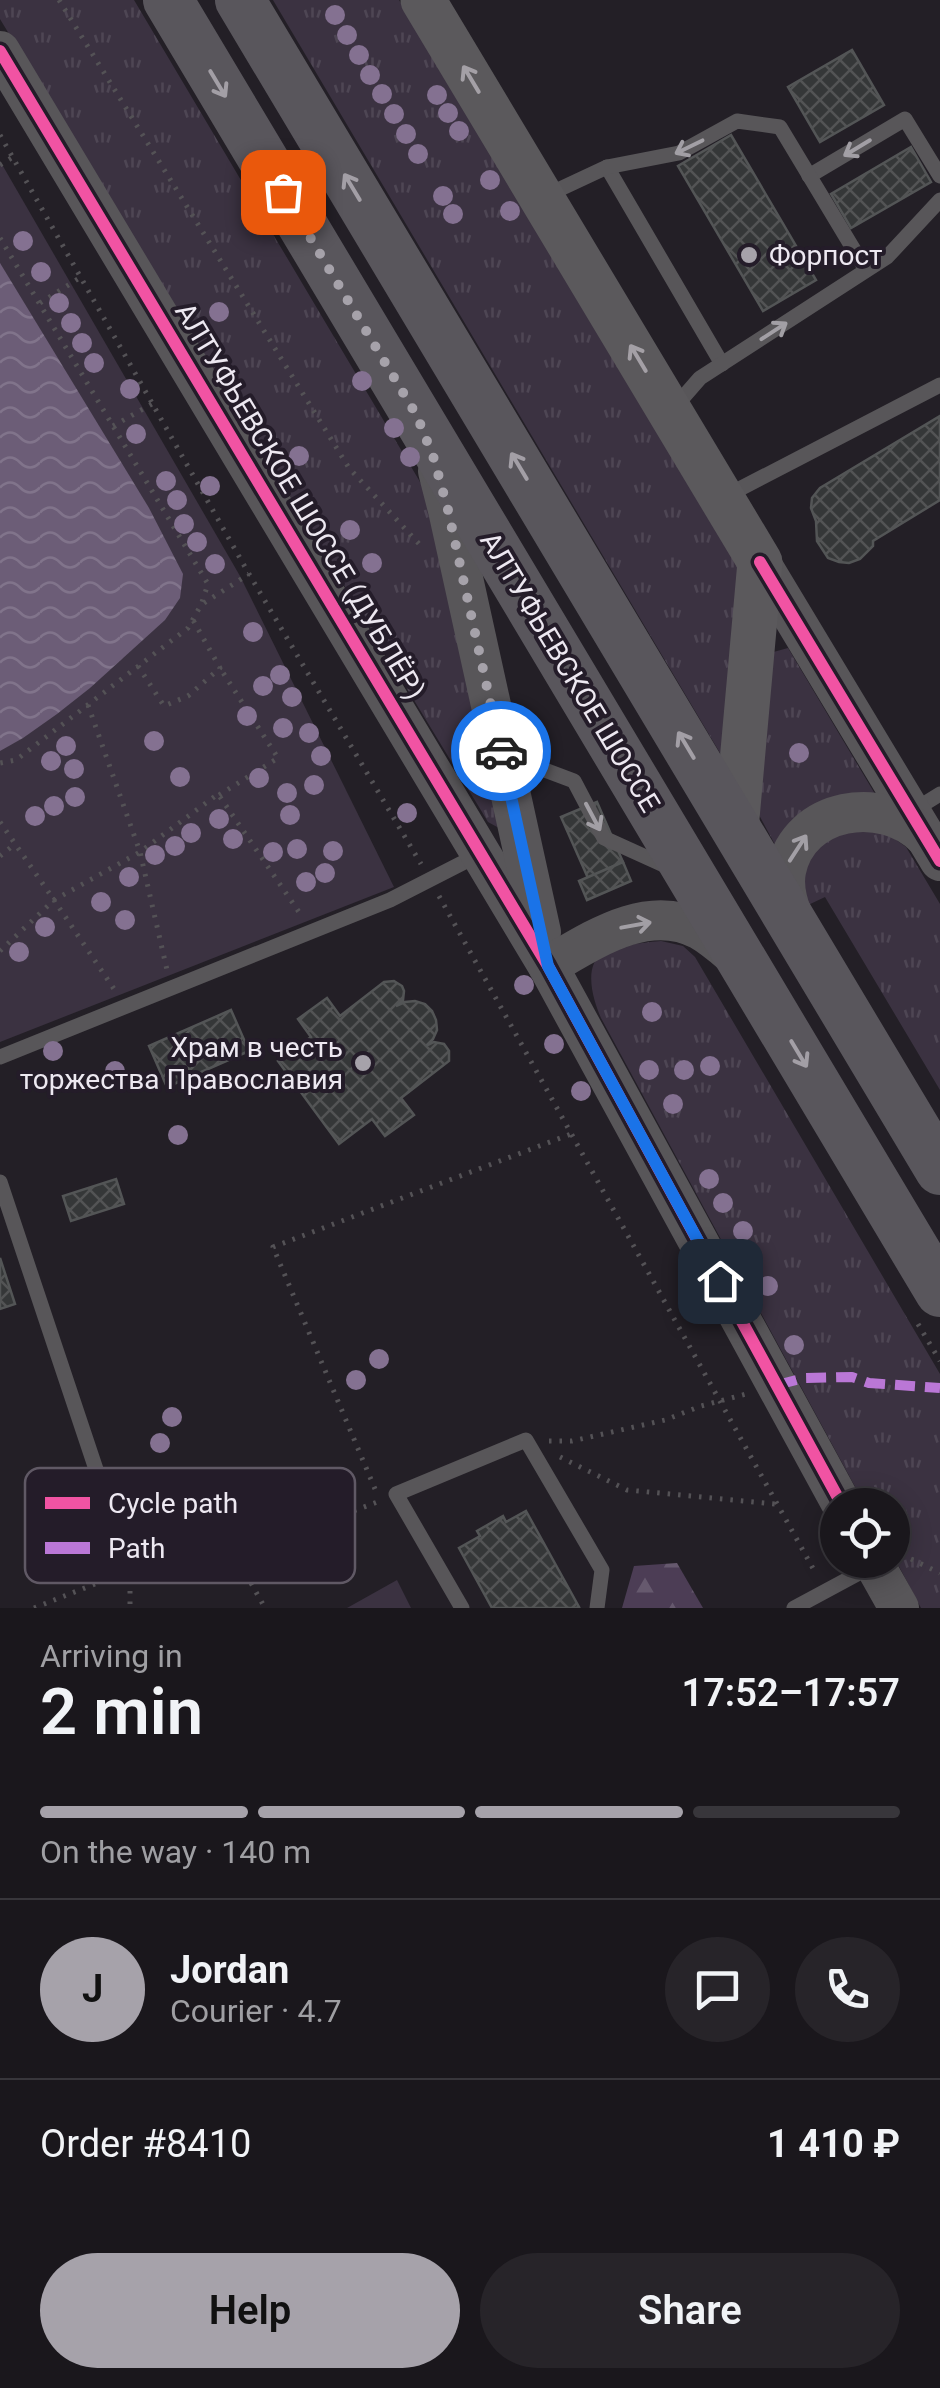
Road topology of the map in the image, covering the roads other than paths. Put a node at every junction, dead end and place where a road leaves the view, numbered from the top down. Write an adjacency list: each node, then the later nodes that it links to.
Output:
1 (168, 0): 14 (main road, АЛТУФЬЕВСКОЕ ШОССЕ, one-way to 14)
2 (240, 0): 19 (main road, one-way to 2)
3 (423, 0): 8 (main road, one-way to 3)
4 (0, 51): 20 (street, АЛТУФЬЕВСКОЕ ШОССЕ (ДУБЛЁР))
5 (608, 166): 6 (lane, one-way to 5); 8 (lane); 11 (lane)
6 (810, 176): 7 (lane, one-way to 6); 10 (lane)
7 (940, 176)
8 (542, 198): 13 (main road, one-way to 8)
9 (940, 200): 10 (lane)
10 (866, 270): 11 (lane, one-way to 10)
11 (722, 364): 13 (lane)
12 (940, 385): 15 (lane)
13 (670, 412): 15 (main road)
14 (417, 416): 17 (street); 21 (main road, АЛТУФЬЕВСКОЕ ШОССЕ)
15 (722, 498): 16 (main road)
16 (760, 562): 18 (street); 19 (main road)
17 (489, 696): 20 (street); 21 (lane, one-way to 21)
18 (930, 827): 22 (street, one-way to 18)
19 (736, 829): 22 (main road)
20 (497, 855): 23 (street, АЛТУФЬЕВСКОЕ ШОССЕ (ДУБЛЁР)); 25 (lane)
21 (694, 878): 24 (main road, АЛТУФЬЕВСКОЕ ШОССЕ)
22 (802, 939): 26 (main road)
23 (548, 966): 24 (street, one-way to 24); 30 (street, АЛТУФЬЕВСКОЕ ШОССЕ (ДУБЛЁР))
24 (748, 970): 28 (main road, АЛТУФЬЕВСКОЕ ШОССЕ, one-way to 28)
25 (0, 1057)
26 (940, 1170)
27 (0, 1182): 29 (lane)
28 (940, 1292)
29 (96, 1468)
30 (833, 1488)
31 (850, 1578): 35 (lane)
32 (890, 1578): 36 (street)
33 (462, 1608): 34 (lane)
34 (597, 1608)
35 (794, 1608)
36 (898, 1608)

